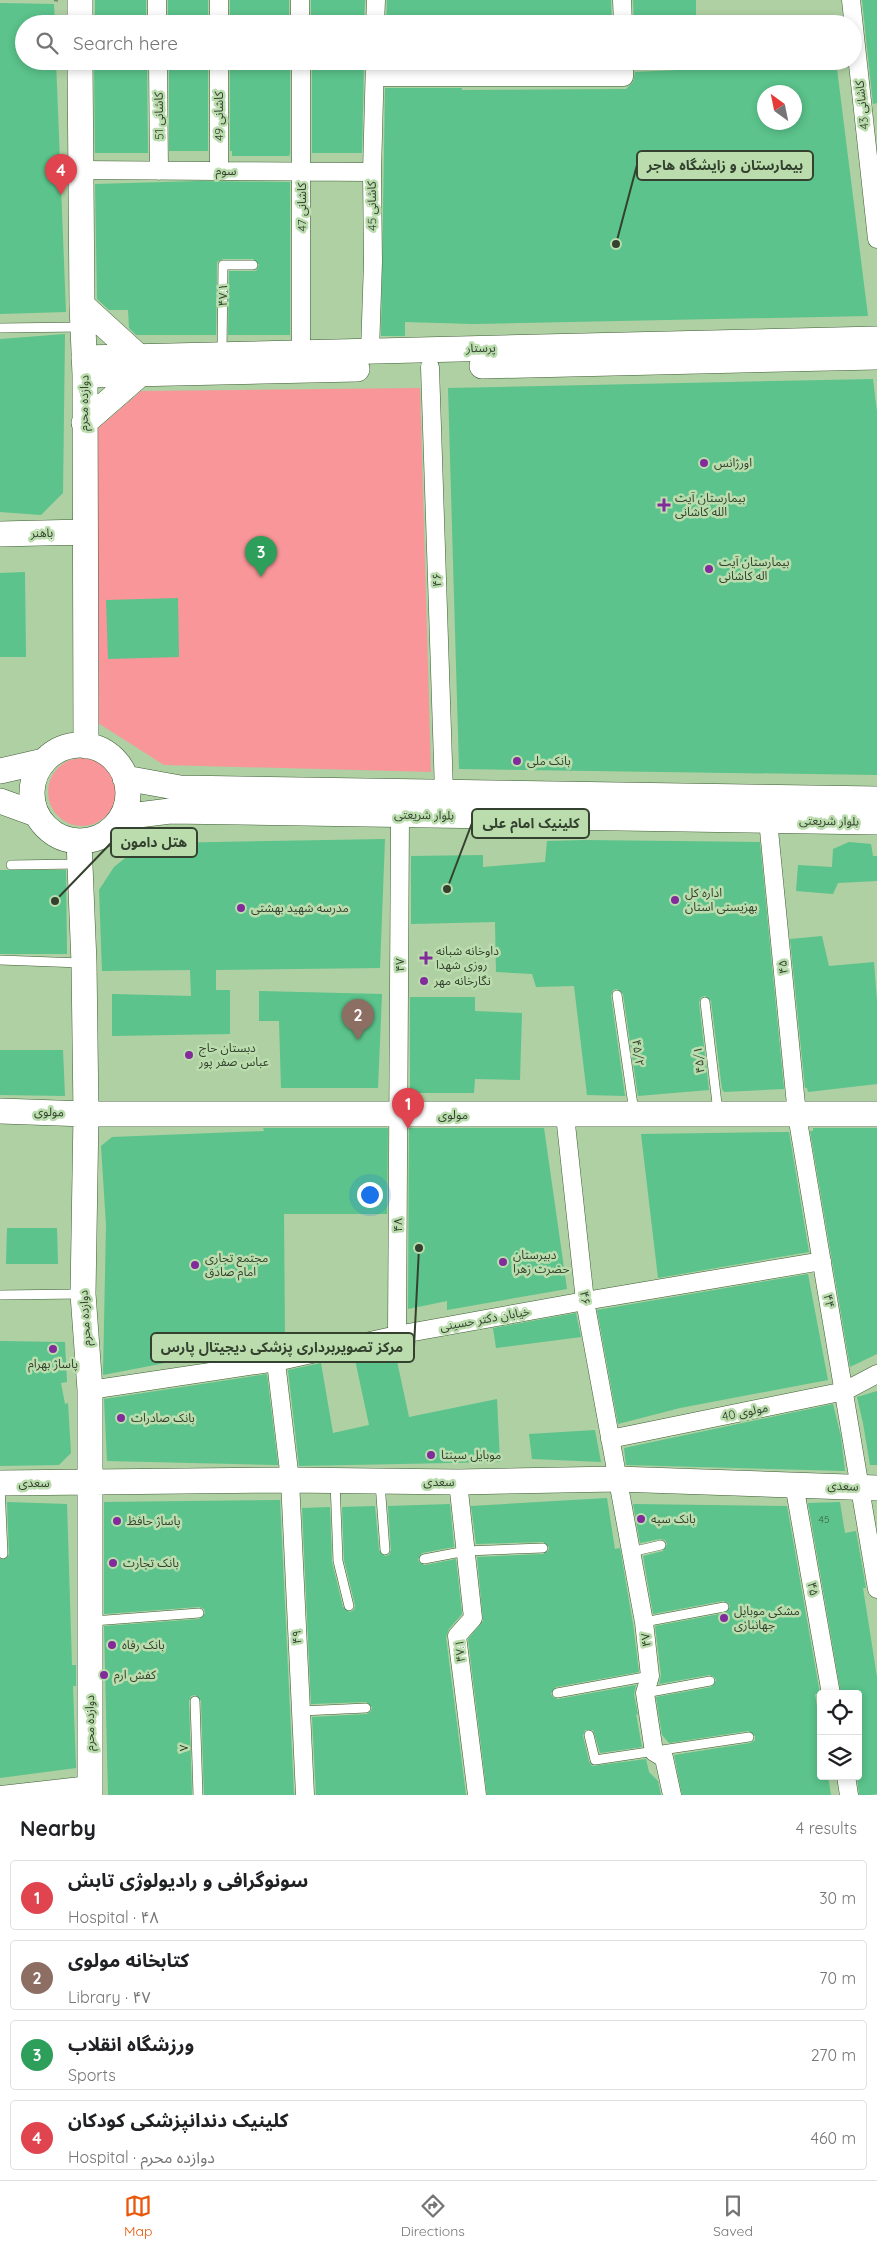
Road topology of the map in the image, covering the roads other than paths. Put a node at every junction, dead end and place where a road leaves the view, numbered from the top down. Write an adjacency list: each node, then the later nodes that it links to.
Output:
1 (80, 0): 8 (main road)
2 (157, 0): 9 (street)
3 (219, 0): 10 (street)
4 (300, 0): 11 (street)
5 (376, 0): 12 (street)
6 (622, 0): 13 (street)
7 (851, 0): 14 (street, کاشانی 43)
8 (80, 15)
9 (157, 15)
10 (219, 15)
11 (300, 15)
12 (376, 15)
13 (623, 15)
14 (853, 15)
15 (80, 70): 23 (main road, دوازده محرم)
16 (158, 70): 24 (street, کاشانی 51)
17 (219, 70): 25 (street, کاشانی 49)
18 (301, 70): 26 (street, کاشانی 47)
19 (375, 70): 27 (street, کاشانی 45)
20 (411, 70): 21 (street)
21 (624, 70)
22 (859, 70): 28 (street, کاشانی 43)
23 (80, 170): 24 (street, سوم); 30 (main road, دوازده محرم)
24 (159, 171): 25 (street, سوم)
25 (219, 171): 26 (street, سوم)
26 (302, 172): 27 (street, سوم); 34 (street, کاشانی 47)
27 (372, 172): 33 (street, کاشانی 45)
28 (877, 239)
29 (253, 266): 35 (lane, ۴۷.۱)
30 (82, 316): 31 (lane); 37 (main road); 38 (main road, دوازده محرم)
31 (0, 328)
32 (877, 338): 33 (main road, پرستار)
33 (370, 351): 34 (main road, پرستار)
34 (301, 353): 35 (main road, پرستار)
35 (222, 354): 37 (main road, پرستار)
36 (877, 357): 39 (main road, پرستار)
37 (138, 365): 38 (main road, پرستار); 39 (main road, پرستار); 40 (main road)
38 (84, 367): 40 (main road, دوازده محرم)
39 (430, 367): 47 (street, ۴۶)
40 (84, 423): 41 (main road, دوازده محرم)
41 (84, 532): 42 (main road, باهنر); 43 (main road, دوازده محرم)
42 (0, 534)
43 (86, 746): 44 (main road); 46 (main road)
44 (44, 761): 45 (main road); 50 (main road)
45 (0, 771)
46 (125, 778): 47 (main road, بلوار شریعتی); 52 (main road)
47 (444, 792): 48 (main road, بلوار شریعتی)
48 (877, 799)
49 (0, 801): 50 (main road)
50 (36, 814): 55 (main road)
51 (400, 815): 52 (main road, بلوار شریعتی); 53 (main road, بلوار شریعتی); 64 (street, ۴۷)
52 (122, 816): 55 (main road)
53 (768, 820): 54 (main road, بلوار شریعتی); 68 (street, ۴۵)
54 (877, 822)
55 (80, 853): 56 (lane); 58 (main road, دوازده محرم)
56 (11, 865)
57 (0, 960): 58 (lane)
58 (84, 963): 62 (main road, دوازده محرم)
59 (617, 995): 66 (lane, ۴۵/۲)
60 (705, 1002): 67 (lane, ۴۵/۱)
61 (0, 1111): 62 (main road, مولوی)
62 (86, 1114): 64 (main road, مولوی); 70 (main road, دوازده محرم)
63 (877, 1114): 68 (main road, مولوی)
64 (399, 1115): 65 (main road, مولوی); 73 (street, ۴۸)
65 (565, 1115): 66 (main road, مولوی); 72 (street, ۴۶)
66 (635, 1115): 67 (main road, مولوی)
67 (718, 1115): 68 (main road, مولوی)
68 (797, 1115): 69 (street, ۴۴)
69 (822, 1261): 72 (street, خیابان دکتر حسینی); 77 (street, ۴۴)
70 (84, 1294): 71 (lane); 76 (main road, دوازده محرم)
71 (0, 1295)
72 (585, 1300): 73 (street, خیابان دکتر حسینی); 78 (street, ۴۶)
73 (397, 1335): 74 (street, خیابان دکتر حسینی)
74 (276, 1362): 76 (street, خیابان دکتر حسینی); 80 (street)
75 (877, 1374): 77 (street, مولوی 40)
76 (90, 1390): 85 (main road, دوازده محرم)
77 (845, 1391): 78 (street, مولوی 40); 87 (street, ۴۴)
78 (610, 1439): 79 (street, ۴۶)
79 (617, 1479): 83 (main road, سعدی); 86 (main road, سعدی); 92 (street, ۴۷)
80 (290, 1480): 82 (main road, سعدی); 85 (main road, سعدی); 108 (street, ۴۹)
81 (380, 1480): 82 (main road, سعدی); 83 (main road, سعدی); 90 (lane)
82 (335, 1481): 96 (lane)
83 (458, 1482): 91 (street, ۴۷.۱)
84 (0, 1483): 85 (main road, سعدی); 93 (lane)
85 (90, 1483): 99 (main road, دوازده محرم)
86 (794, 1484): 87 (main road, سعدی); 103 (street, ۴۵)
87 (869, 1488): 95 (street, ۴۴)
88 (661, 1545): 92 (lane)
89 (543, 1548): 91 (lane)
90 (385, 1550)
91 (466, 1551): 94 (lane); 117 (street, ۴۷.۱)
92 (631, 1552): 100 (street, ۴۷)
93 (3, 1554)
94 (424, 1559)
95 (877, 1589)
96 (349, 1606)
97 (724, 1607): 100 (lane)
98 (199, 1613): 99 (lane)
99 (90, 1622): 113 (main road, دوازده محرم)
100 (644, 1622): 101 (street, ۴۷)
101 (650, 1676): 104 (lane); 105 (street, ۴۷)
102 (710, 1681): 105 (lane)
103 (830, 1690)
104 (557, 1693)
105 (645, 1693): 111 (street, ۴۷)
106 (195, 1701): 115 (lane, ۷)
107 (366, 1708): 108 (lane)
108 (301, 1711): 116 (street, ۴۹)
109 (589, 1735): 111 (lane)
110 (749, 1737): 111 (lane)
111 (654, 1752): 118 (street, ۴۷)
112 (847, 1780): 119 (street)
113 (90, 1790): 114 (street)
114 (0, 1795)
115 (198, 1795)
116 (305, 1795)
117 (478, 1795)
118 (672, 1795)
119 (849, 1795)

